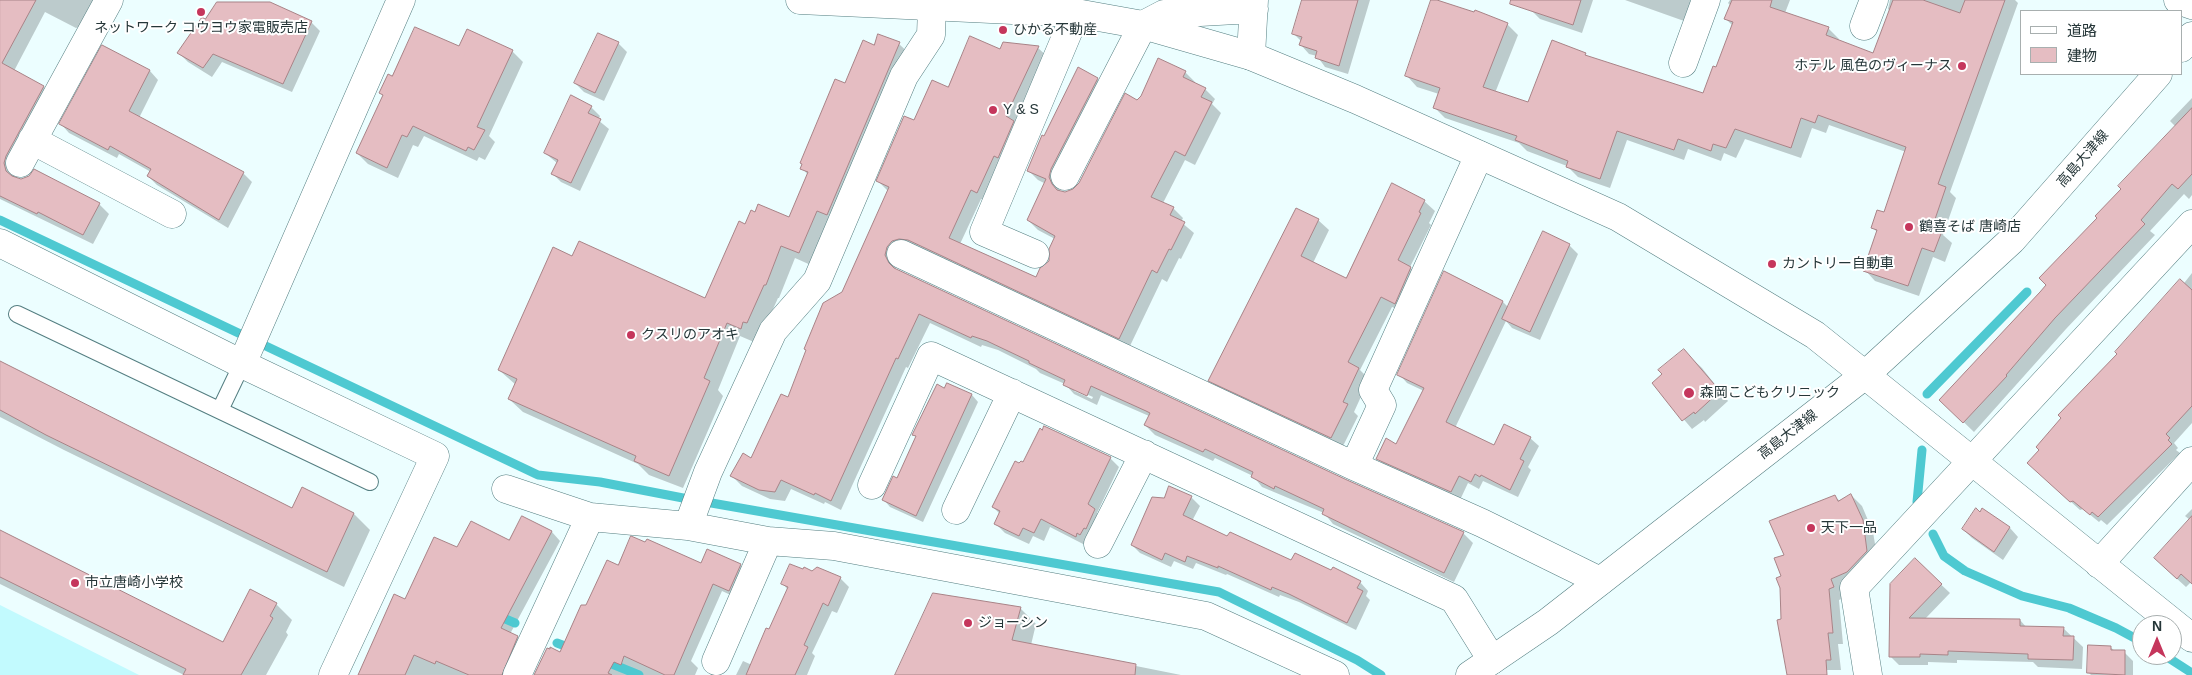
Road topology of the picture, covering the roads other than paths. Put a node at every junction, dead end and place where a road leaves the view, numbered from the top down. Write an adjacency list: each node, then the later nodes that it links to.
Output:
1 (109, 0): 21 (street)
2 (401, 0): 27 (street)
3 (800, 0): 7 (street)
4 (1706, 0): 17 (street)
5 (1874, 0): 13 (street)
6 (2178, 0): 10 (street)
7 (846, 1): 8 (street)
8 (933, 3): 11 (street); 40 (street)
9 (1254, 5): 12 (street); 16 (street)
10 (2192, 5)
11 (1076, 13): 12 (street); 25 (street)
12 (1143, 25): 16 (street); 20 (street)
13 (1864, 26)
14 (2192, 36): 15 (street)
15 (2182, 47)
16 (1251, 56): 19 (street)
17 (1683, 63)
18 (2157, 75): 28 (street, 高島大津線)
19 (1479, 155): 28 (street); 34 (street)
20 (1065, 176)
21 (172, 214)
22 (2192, 224): 32 (street)
23 (0, 243): 27 (street)
24 (901, 254): 34 (street)
25 (1035, 254)
26 (17, 314): 30 (lane)
27 (243, 360): 30 (lane); 48 (street)
28 (1865, 375): 32 (street); 44 (street, 高島大津線)
29 (1012, 393): 31 (street); 36 (street); 38 (street)
30 (220, 410): 35 (lane)
31 (1144, 454): 42 (street); 47 (street)
32 (1972, 461): 43 (street); 51 (street)
33 (2192, 461): 43 (street)
34 (1354, 466): 44 (street)
35 (370, 482)
36 (872, 485)
37 (506, 489): 39 (street)
38 (956, 510)
39 (590, 517): 40 (street); 49 (street)
40 (689, 523): 41 (street)
41 (768, 541): 46 (street); 50 (street)
42 (1098, 544)
43 (2099, 564): 45 (street)
44 (1600, 582): 47 (street, 高島大津線)
45 (2192, 638)
46 (716, 662)
47 (1481, 668)
48 (334, 675)
49 (517, 675)
50 (1335, 675)
51 (1868, 675)

